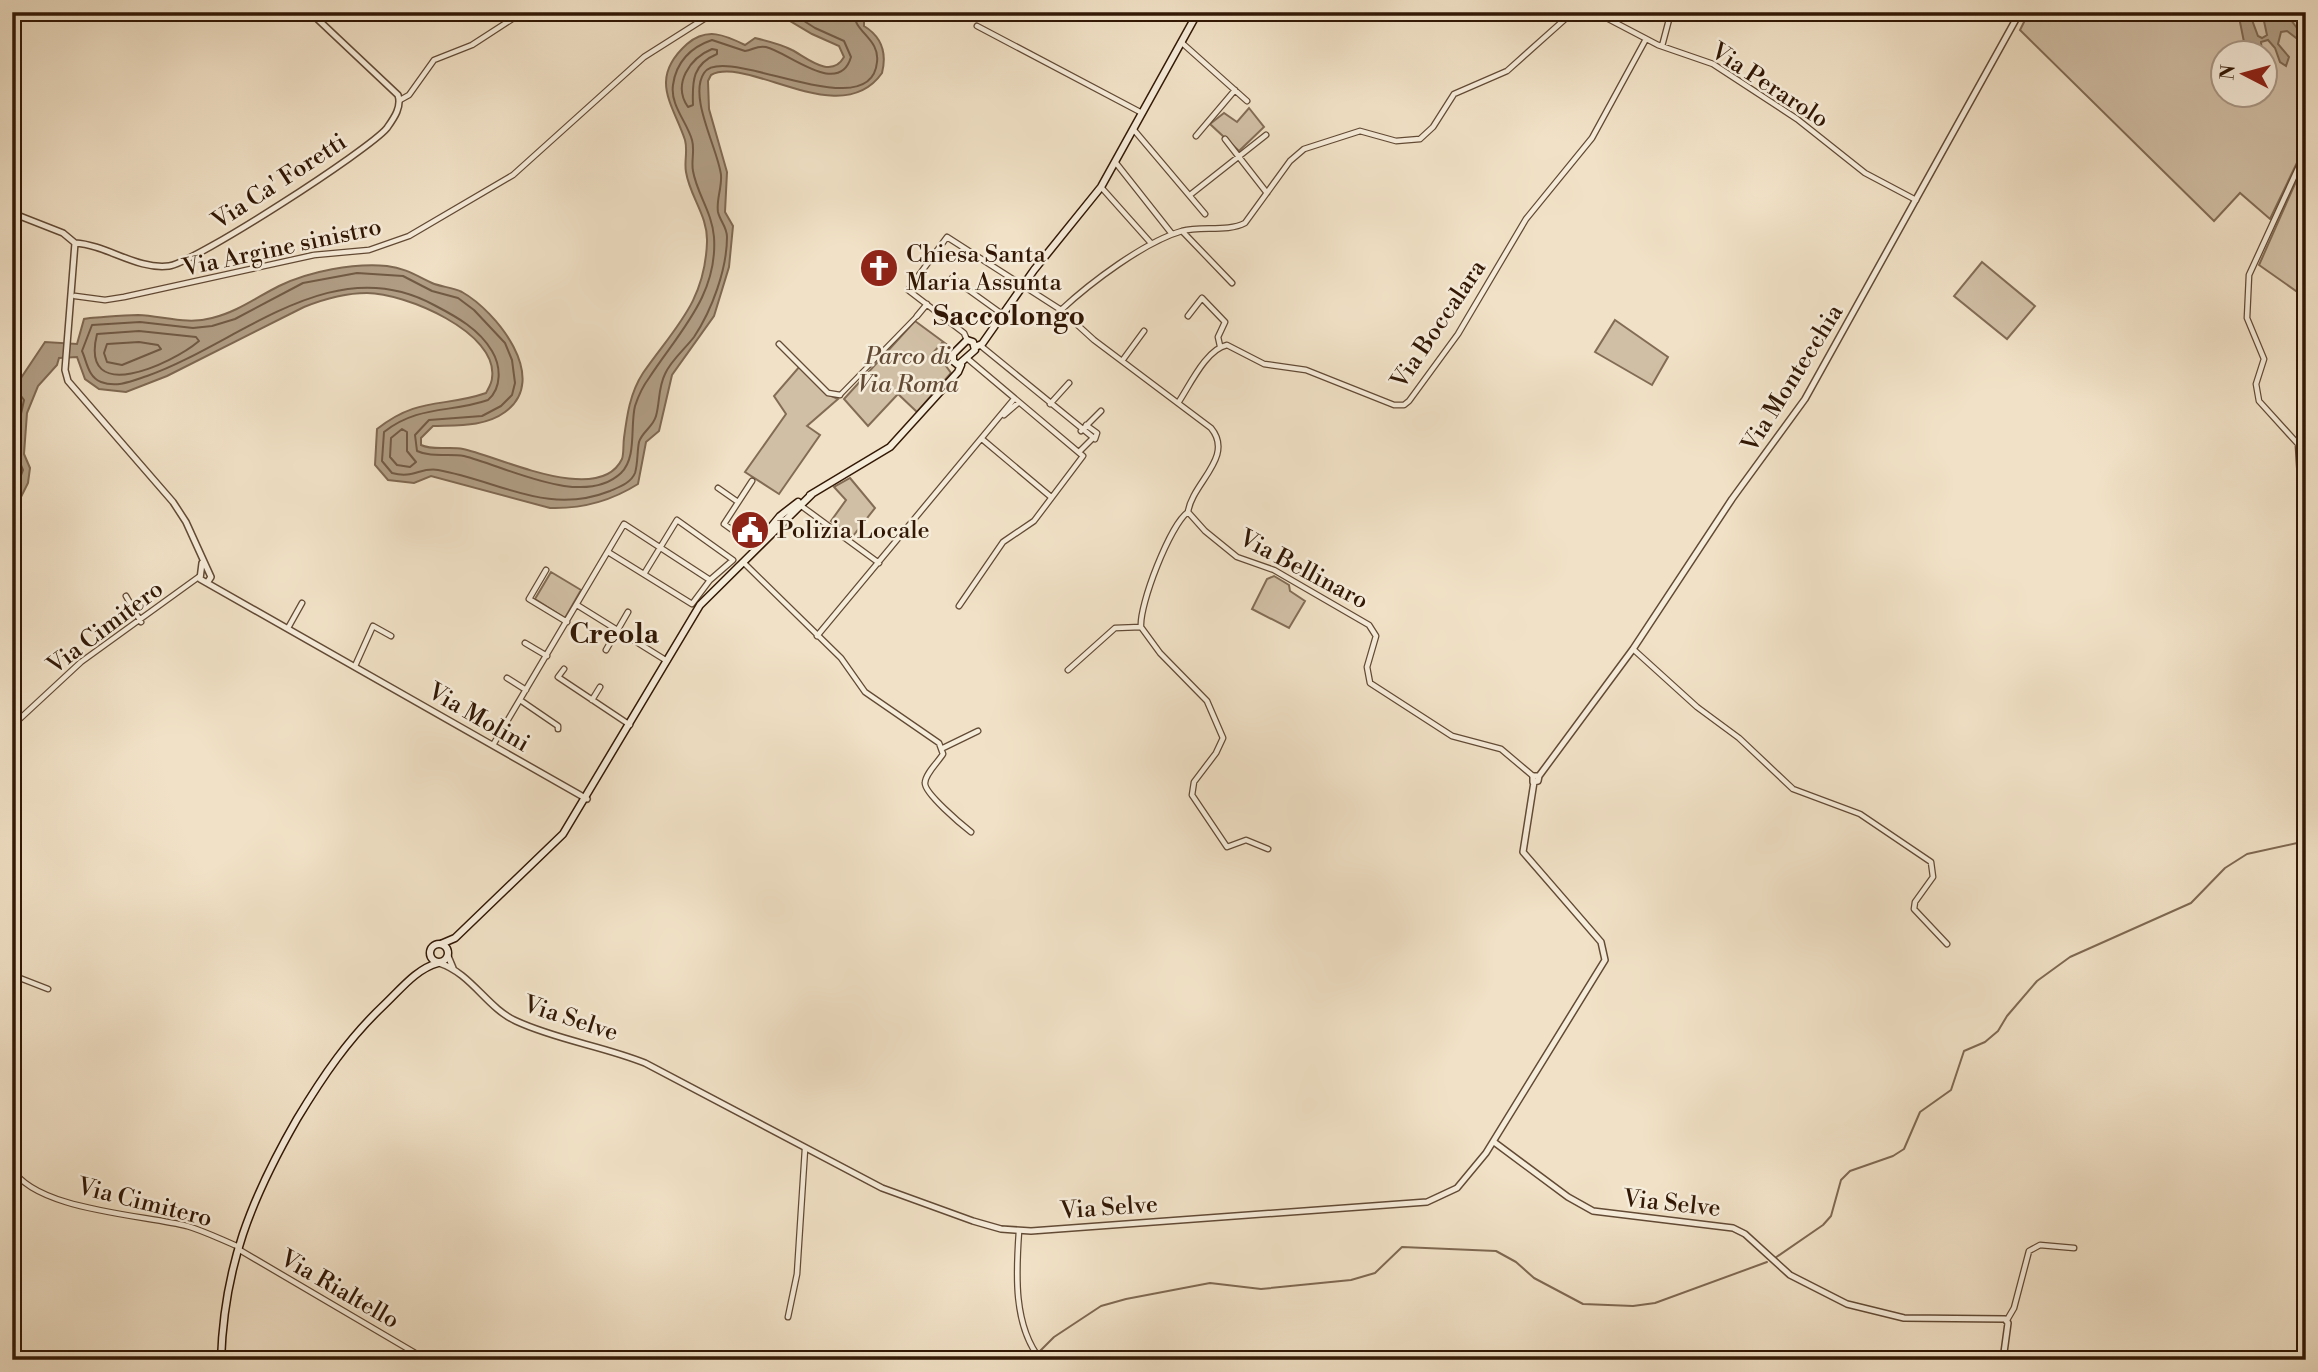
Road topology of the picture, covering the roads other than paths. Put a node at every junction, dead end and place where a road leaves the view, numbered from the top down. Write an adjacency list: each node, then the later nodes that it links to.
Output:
1 (310, 12): 14 (street)
2 (523, 12): 14 (street)
3 (715, 12): 37 (street, Via Argine sinistro)
4 (1198, 12): 11 (main road)
5 (1573, 12): 25 (street)
6 (1595, 12): 10 (street, Via Perarolo)
7 (1671, 12): 12 (street)
8 (2020, 12): 27 (street, Via Montecchia)
9 (977, 26): 16 (street)
10 (1646, 39): 12 (street, Via Perarolo); 46 (street, Via Boccalara)
11 (1181, 42): 13 (street); 16 (main road)
12 (1662, 46): 27 (street, Via Perarolo)
13 (1235, 90): 15 (street); 19 (street)
14 (400, 100): 33 (street, Via Ca' Foretti)
15 (1247, 101)
16 (1143, 113): 17 (main road)
17 (1134, 130): 23 (main road); 26 (street)
18 (1266, 135): 22 (street)
19 (1196, 136)
20 (1225, 139): 22 (street)
21 (2306, 151): 80 (street)
22 (1238, 156): 25 (street); 26 (street)
23 (1116, 163): 24 (main road); 31 (street)
24 (1101, 187): 32 (street); 36 (main road)
25 (1267, 193): 30 (street)
26 (1190, 195): 29 (street)
27 (1917, 201): 98 (street, Via Montecchia)
28 (12, 213): 33 (street)
29 (1205, 214)
30 (1182, 231): 31 (street); 35 (street)
31 (1172, 234): 32 (street)
32 (1150, 242): 39 (street)
33 (75, 243): 81 (street)
34 (952, 278): 40 (street)
35 (1232, 283)
36 (1023, 287): 38 (street); 39 (street); 40 (main road)
37 (75, 296)
38 (927, 304): 41 (street); 44 (street)
39 (1061, 310): 49 (street)
40 (1003, 315): 47 (main road)
41 (917, 316): 53 (street)
42 (1188, 317): 46 (street)
43 (1144, 331): 49 (street)
44 (967, 340): 47 (main road); 50 (main road)
45 (779, 344): 53 (street)
46 (1220, 346): 55 (street)
47 (978, 347): 48 (main road); 56 (street)
48 (969, 360): 50 (main road); 52 (street)
49 (1122, 361): 55 (street)
50 (961, 365): 67 (main road)
51 (1069, 383): 56 (street)
52 (1006, 394): 54 (street); 57 (street)
53 (840, 395)
54 (1016, 401): 57 (street); 59 (street); 64 (street)
55 (1178, 403): 71 (street)
56 (1050, 404): 61 (street)
57 (1009, 405): 59 (street)
58 (1101, 411): 60 (street)
59 (1000, 418): 62 (street)
60 (1086, 425): 61 (street); 63 (street)
61 (1081, 430): 63 (street)
62 (982, 439): 68 (street); 76 (street)
63 (1092, 439): 64 (street)
64 (1079, 452): 68 (street)
65 (752, 481): 69 (street)
66 (718, 488): 69 (street)
67 (812, 494): 70 (main road); 72 (main road)
68 (1051, 497): 88 (street)
69 (738, 502): 72 (street)
70 (800, 505): 72 (main road); 76 (street)
71 (1188, 512): 92 (street); 116 (street, Via Bellinaro)
72 (757, 546): 75 (main road)
73 (660, 547): 74 (street); 78 (street); 79 (street); 82 (street)
74 (608, 552): 79 (street); 87 (street)
75 (742, 562): 78 (main road); 96 (street)
76 (879, 563): 96 (street)
77 (546, 570): 91 (street)
78 (726, 572): 82 (street); 85 (main road)
79 (644, 573): 83 (street)
80 (2306, 575)
81 (205, 578): 90 (street, Via Cimitero); 93 (street, Via Molini)
82 (710, 580): 83 (street)
83 (701, 591): 85 (street)
84 (126, 596): 90 (street)
85 (707, 597): 101 (main road)
86 (302, 603): 93 (street)
87 (577, 605): 91 (street); 94 (street)
88 (959, 606)
89 (628, 612): 94 (street)
90 (141, 622): 111 (street, Via Cimitero)
91 (567, 622): 100 (street)
92 (1141, 627): 104 (street); 119 (street)
93 (288, 628): 102 (street, Via Molini)
94 (617, 631): 99 (street); 101 (street)
95 (391, 636): 102 (street)
96 (817, 636): 115 (street)
97 (525, 643): 100 (street)
98 (1633, 649): 116 (street, Via Montecchia); 122 (street)
99 (606, 650)
100 (547, 656): 107 (street)
101 (667, 661): 110 (main road)
102 (355, 666): 114 (street, Via Molini)
103 (564, 669): 109 (street)
104 (1068, 670)
105 (507, 678): 107 (street)
106 (600, 687): 109 (street)
107 (526, 690): 108 (street)
108 (520, 700): 112 (street); 114 (street)
109 (592, 700): 110 (street)
110 (630, 725): 117 (main road)
111 (12, 726)
112 (558, 729)
113 (978, 731): 115 (street)
114 (493, 746): 117 (street, Via Molini)
115 (942, 748): 118 (street)
116 (1535, 778): 130 (street)
117 (587, 799): 120 (main road)
118 (971, 832)
119 (1268, 849)
120 (455, 938): 121 (main road); 124 (main road)
121 (441, 944): 123 (main road); 124 (main road)
122 (1947, 944)
123 (430, 952): 125 (main road); 127 (main road)
124 (449, 954): 125 (main road); 126 (street)
125 (439, 963): 126 (street, Via Selve); 127 (main road)
126 (453, 968): 131 (street, Via Selve)
127 (420, 971): 134 (main road)
128 (12, 975): 129 (street)
129 (48, 989)
130 (1494, 1142): 133 (street, Via Selve); 137 (street, Via Selve)
131 (805, 1149): 133 (street, Via Selve); 136 (street)
132 (12, 1168): 134 (street, Via Cimitero)
133 (1019, 1231): 140 (street)
134 (236, 1247): 138 (main road); 139 (street, Via Rialtello)
135 (2074, 1248): 137 (street)
136 (788, 1317)
137 (2007, 1320): 141 (street)
138 (221, 1360)
139 (427, 1360)
140 (1041, 1360)
141 (2003, 1360)

